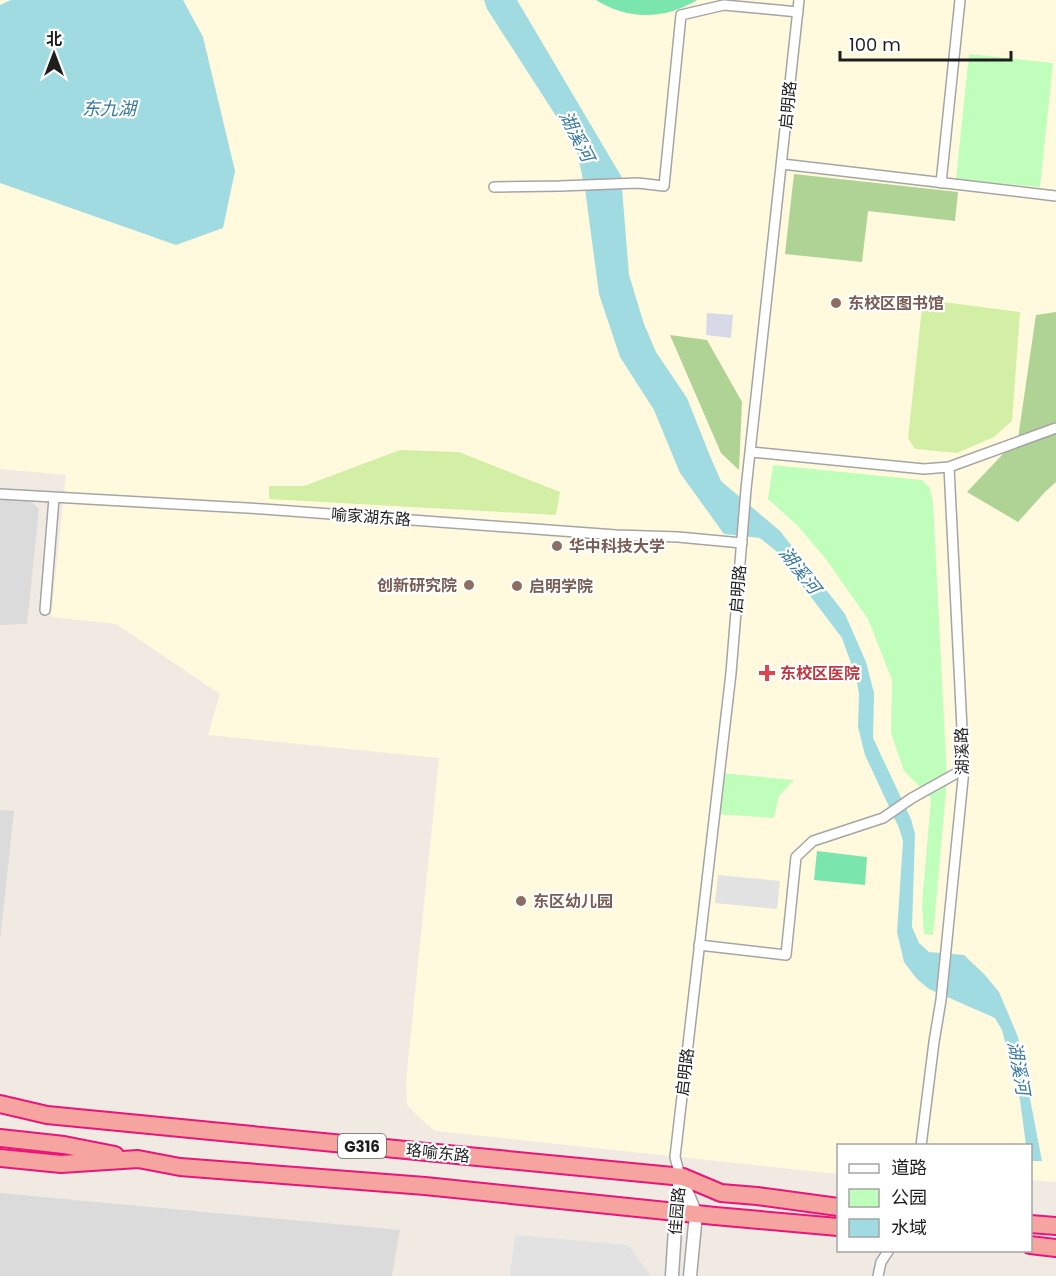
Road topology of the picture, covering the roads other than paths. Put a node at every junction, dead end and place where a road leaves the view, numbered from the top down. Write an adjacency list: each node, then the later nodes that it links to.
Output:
1 (800, 0): 3 (street, 启明路)
2 (960, 0): 5 (street)
3 (798, 12): 4 (street, 启明路); 6 (street)
4 (782, 164): 5 (street); 9 (street, 启明路)
5 (940, 183): 7 (street)
6 (494, 187)
7 (1056, 196)
8 (1056, 428): 10 (street)
9 (751, 452): 10 (street); 13 (street, 启明路)
10 (949, 467): 15 (street, 湖溪路)
11 (0, 494): 12 (street, 喻家湖东路)
12 (54, 498): 13 (street, 喻家湖东路); 14 (street)
13 (742, 543): 16 (street, 启明路)
14 (45, 610)
15 (964, 769): 16 (street); 21 (street, 湖溪路)
16 (699, 945): 24 (street, 启明路)
17 (0, 1104): 18 (highway, 珞喻东路 / G316)
18 (47, 1115): 19 (highway); 24 (highway, 珞喻东路 / G316)
19 (0, 1116)
20 (0, 1138): 23 (highway)
21 (921, 1144)
22 (0, 1158): 23 (highway, 珞喻东路 / G316)
23 (138, 1159): 26 (highway, 珞喻东路 / G316)
24 (680, 1176): 25 (highway, 珞喻东路 / G316); 26 (street, 佳园路); 27 (street, 佳园路)
25 (837, 1207)
26 (676, 1212): 27 (highway, 珞喻东路 / G316); 34 (street, 佳园路)
27 (696, 1214): 30 (highway, 珞喻东路 / G316); 35 (street, 佳园路)
28 (1032, 1224): 29 (highway)
29 (1056, 1226)
30 (837, 1227)
31 (1032, 1245): 32 (highway)
32 (1056, 1248)
33 (888, 1252): 36 (street)
34 (672, 1276)
35 (690, 1276)
36 (878, 1276)

